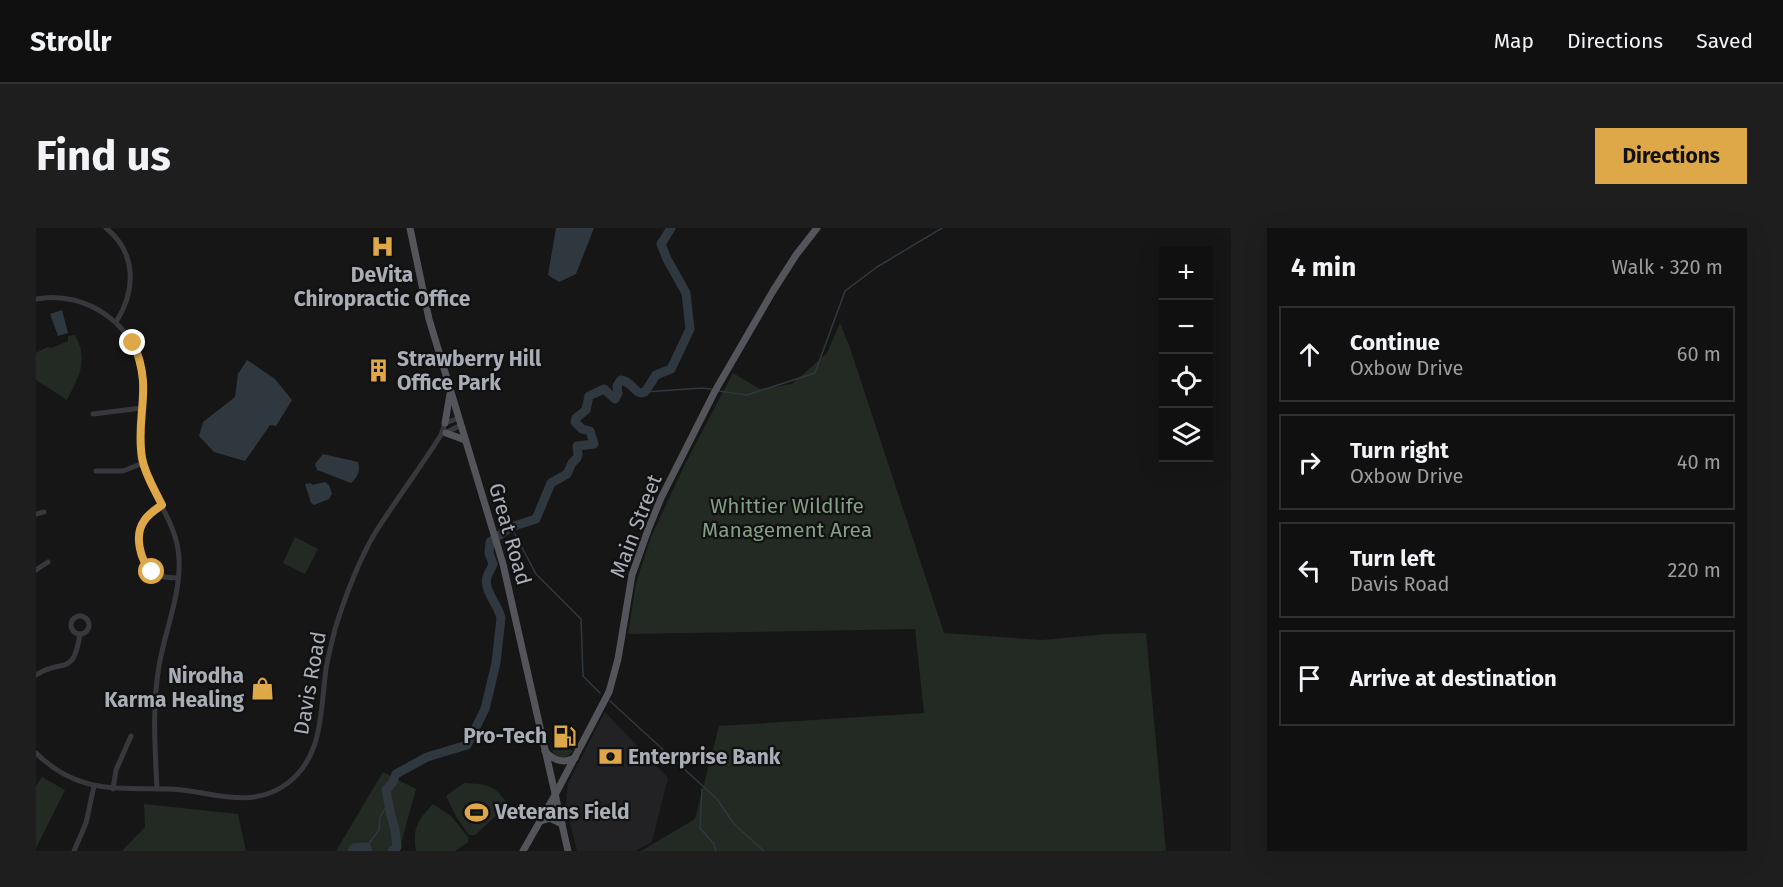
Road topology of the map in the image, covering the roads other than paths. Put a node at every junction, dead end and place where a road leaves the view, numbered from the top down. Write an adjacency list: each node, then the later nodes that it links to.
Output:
1 (106, 228): 5 (street)
2 (410, 228): 6 (main road, Great Road)
3 (817, 228): 26 (main road, Main Street)
4 (36, 299): 5 (street)
5 (116, 322): 7 (street)
6 (450, 392): 9 (main road, Great Road); 10 (main road)
7 (142, 408): 8 (street); 13 (street)
8 (93, 414)
9 (460, 421): 10 (street); 11 (street, Davis Road); 12 (main road, Great Road)
10 (445, 423): 11 (street, Davis Road)
11 (444, 434): 12 (main road); 29 (street, Davis Road)
12 (465, 440): 24 (main road, Great Road)
13 (143, 463): 14 (street); 15 (street)
14 (96, 471)
15 (162, 505): 20 (street); 20 (street)
16 (44, 512): 17 (street)
17 (36, 514)
18 (48, 562): 19 (street)
19 (36, 570)
20 (178, 578): 29 (street)
21 (80, 634): 22 (street)
22 (36, 675)
23 (131, 736): 28 (street)
24 (545, 751): 26 (main road); 30 (main road, Great Road)
25 (36, 753): 27 (street, Davis Road)
26 (575, 758): 30 (main road, Main Street)
27 (94, 786): 28 (street, Davis Road); 33 (street)
28 (113, 789): 29 (street, Davis Road)
29 (157, 789)
30 (555, 795): 31 (main road, Main Street); 32 (main road, Great Road)
31 (541, 821): 32 (main road); 34 (main road, Main Street)
32 (562, 824): 35 (main road, Great Road)
33 (74, 851)
34 (523, 851)
35 (568, 851)

